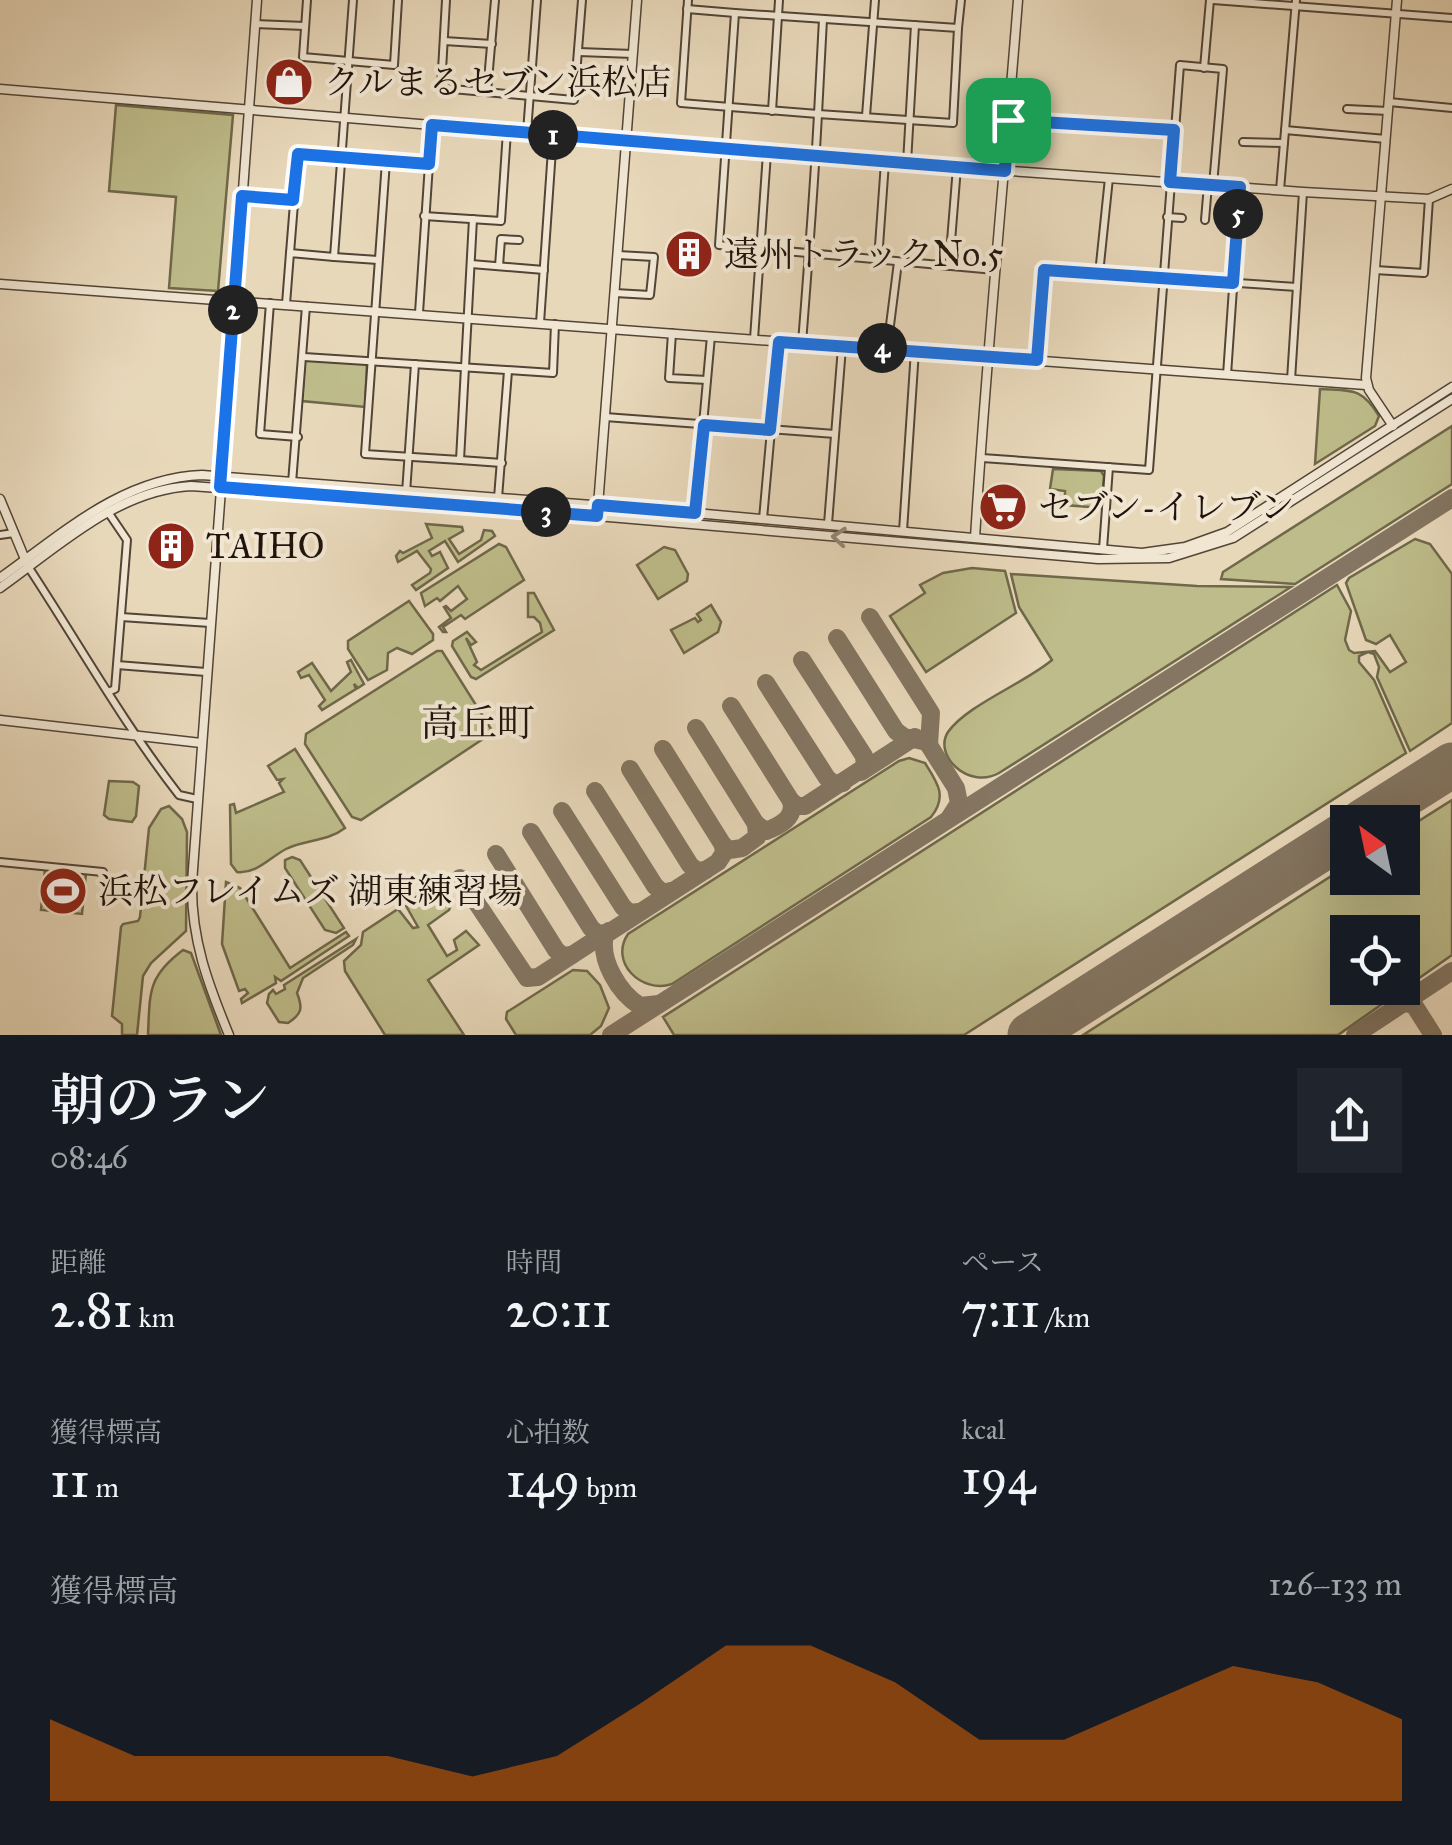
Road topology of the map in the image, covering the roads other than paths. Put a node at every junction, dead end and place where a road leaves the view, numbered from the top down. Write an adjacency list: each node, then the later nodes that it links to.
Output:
1 (256, 0): 25 (street)
2 (307, 0): 27 (street)
3 (353, 0): 33 (street)
4 (398, 0): 33 (street)
5 (446, 0): 29 (street)
6 (495, 0): 30 (street)
7 (537, 0): 37 (street)
8 (582, 0): 31 (street)
9 (637, 0): 32 (street)
10 (779, 0): 21 (street)
11 (874, 0): 24 (street)
12 (961, 0): 28 (street)
13 (1018, 0): 48 (street)
14 (1212, 0): 16 (street); 34 (street)
15 (1397, 0): 20 (street)
16 (1251, 2): 17 (street)
17 (1296, 3): 20 (street); 51 (street)
18 (688, 4): 19 (street); 40 (street)
19 (735, 13): 21 (street); 40 (street)
20 (1396, 13): 22 (street); 38 (street)
21 (777, 17): 23 (street); 43 (street)
22 (1452, 18)
23 (823, 20): 24 (street); 44 (street)
24 (873, 22): 26 (street); 46 (street)
25 (255, 24): 27 (street); 39 (street)
26 (915, 25): 28 (street); 47 (street)
27 (305, 26): 33 (street)
28 (958, 28): 47 (street)
29 (444, 41): 30 (street); 36 (street)
30 (492, 44): 36 (street)
31 (578, 52): 32 (street); 37 (street)
32 (633, 54): 56 (street)
33 (349, 62): 45 (street)
34 (1204, 68): 50 (street); 71 (street)
35 (0, 89): 39 (street)
36 (487, 92): 37 (street)
37 (530, 96): 53 (street)
38 (1388, 107): 41 (street); 42 (street); 55 (street)
39 (248, 108): 45 (street); 76 (street)
40 (730, 108): 43 (street); 59 (street)
41 (1452, 108)
42 (1347, 109)
43 (772, 110): 44 (street)
44 (818, 114): 46 (street); 62 (street)
45 (345, 116): 49 (street); 61 (street)
46 (866, 116): 47 (street)
47 (908, 120): 66 (street)
48 (1008, 120): 50 (street); 68 (street)
49 (432, 125): 52 (street); 65 (street)
50 (1174, 130): 70 (street)
51 (1285, 130): 55 (street); 58 (street)
52 (507, 131): 53 (street); 83 (street)
53 (527, 132): 54 (street)
54 (553, 135): 56 (street); 97 (street)
55 (1386, 140): 77 (street)
56 (626, 141): 59 (street); 89 (street)
57 (1242, 142): 58 (street)
58 (1284, 144): 73 (street)
59 (728, 150): 60 (street); 86 (street)
60 (767, 154): 62 (street); 86 (street)
61 (342, 157): 63 (street); 78 (street); 90 (street)
62 (816, 158): 64 (street); 88 (street)
63 (386, 161): 65 (street); 91 (street)
64 (885, 162): 66 (street); 92 (street)
65 (429, 164): 80 (street)
66 (907, 164): 67 (street)
67 (956, 167): 68 (street); 96 (street)
68 (1005, 171): 69 (street); 98 (street)
69 (1109, 178): 70 (street); 100 (street)
70 (1170, 182): 71 (street); 81 (street)
71 (1210, 185): 72 (street); 84 (street)
72 (1240, 187): 73 (street); 102 (street)
73 (1280, 190): 75 (street)
74 (1452, 190): 79 (street)
75 (1304, 192): 77 (street); 104 (street)
76 (242, 196): 78 (street); 106 (street)
77 (1380, 196): 79 (street); 99 (street)
78 (293, 200): 87 (street)
79 (1429, 200): 99 (street)
80 (424, 216): 83 (street); 111 (street)
81 (1168, 218): 82 (street); 101 (street)
82 (1182, 218)
83 (473, 219): 94 (street)
84 (1205, 220)
85 (520, 240): 95 (street)
86 (760, 249): 88 (street); 118 (street)
87 (290, 253): 90 (street); 108 (street)
88 (808, 254): 92 (street); 120 (street)
89 (618, 255): 105 (street); 105 (street)
90 (334, 257): 91 (street)
91 (378, 260): 110 (street)
92 (878, 260): 93 (street)
93 (898, 262): 96 (street); 122 (street)
94 (471, 264): 95 (street); 112 (street)
95 (499, 266): 97 (street)
96 (949, 266): 98 (street)
97 (544, 270): 113 (street)
98 (995, 270): 124 (street)
99 (1375, 270): 135 (street)
100 (1099, 274): 101 (street); 127 (street)
101 (1163, 278): 102 (street); 131 (street)
102 (1233, 283): 104 (street); 132 (street)
103 (0, 284): 106 (street)
104 (1298, 287): 134 (street)
105 (615, 293): 115 (street)
106 (234, 299): 107 (street); 150 (street)
107 (270, 302): 108 (street); 144 (street)
108 (286, 304): 109 (street)
109 (306, 306): 110 (street); 125 (street)
110 (374, 310): 111 (street); 126 (street)
111 (419, 313): 112 (street)
112 (468, 318): 113 (street); 129 (street)
113 (540, 323): 114 (street)
114 (556, 324): 115 (street); 130 (street)
115 (612, 328): 116 (street); 138 (street)
116 (672, 333): 117 (street); 133 (street)
117 (711, 336): 118 (street); 133 (street)
118 (754, 339): 119 (street)
119 (779, 342): 120 (street); 141 (street)
120 (802, 343): 121 (street)
121 (842, 346): 122 (street); 142 (street)
122 (887, 349): 123 (street)
123 (915, 350): 124 (street); 162 (street)
124 (986, 356): 127 (street); 146 (street)
125 (304, 357): 126 (street); 144 (street)
126 (370, 360): 128 (street); 145 (street)
127 (1037, 360): 131 (street)
128 (415, 364): 129 (street); 145 (street)
129 (463, 368): 130 (street); 147 (street)
130 (508, 370): 148 (street)
131 (1155, 370): 132 (street); 149 (street)
132 (1227, 375): 134 (street)
133 (708, 380): 140 (street)
134 (1291, 380): 135 (street)
135 (1366, 385): 139 (street)
136 (1452, 387): 139 (street)
137 (1452, 399): 143 (street)
138 (605, 417): 140 (street); 156 (street)
139 (1392, 424): 143 (street); 167 (street)
140 (704, 425): 141 (street); 158 (street)
141 (770, 430): 142 (street); 160 (street)
142 (835, 434): 161 (street)
143 (1398, 434): 166 (street)
144 (298, 437): 151 (street)
145 (410, 458): 147 (street); 153 (street)
146 (982, 458): 149 (street); 165 (street)
147 (460, 460): 148 (street)
148 (502, 463): 155 (street)
149 (1108, 467): 167 (street)
150 (221, 477): 151 (street); 152 (street); 168 (street)
151 (292, 482): 153 (street)
152 (220, 487): 157 (street); 159 (street); 172 (street)
153 (406, 493): 155 (street)
154 (0, 499): 163 (street)
155 (498, 500): 156 (street)
156 (598, 505): 158 (street); 159 (street)
157 (108, 512): 168 (street); 171 (street)
158 (695, 513): 160 (street)
159 (597, 516): 166 (street, one-way to 159)
160 (763, 519): 161 (street)
161 (828, 524): 162 (street)
162 (903, 530): 165 (street)
163 (14, 533): 164 (street); 168 (street)
164 (0, 535)
165 (976, 537): 166 (street); 167 (street)
166 (976, 548)
167 (1103, 549)
168 (27, 564): 169 (street); 170 (street); 175 (street)
169 (0, 578)
170 (0, 588)
171 (121, 616): 172 (street); 173 (street)
172 (210, 623): 174 (street)
173 (117, 665): 174 (street); 175 (street)
174 (206, 672): 178 (street)
175 (108, 692): 177 (street)
176 (0, 720): 177 (street)
177 (134, 737): 178 (street); 179 (street)
178 (201, 742): 179 (street)
179 (196, 799): 182 (street)
180 (0, 862): 181 (street)
181 (103, 872)
182 (229, 1035)

